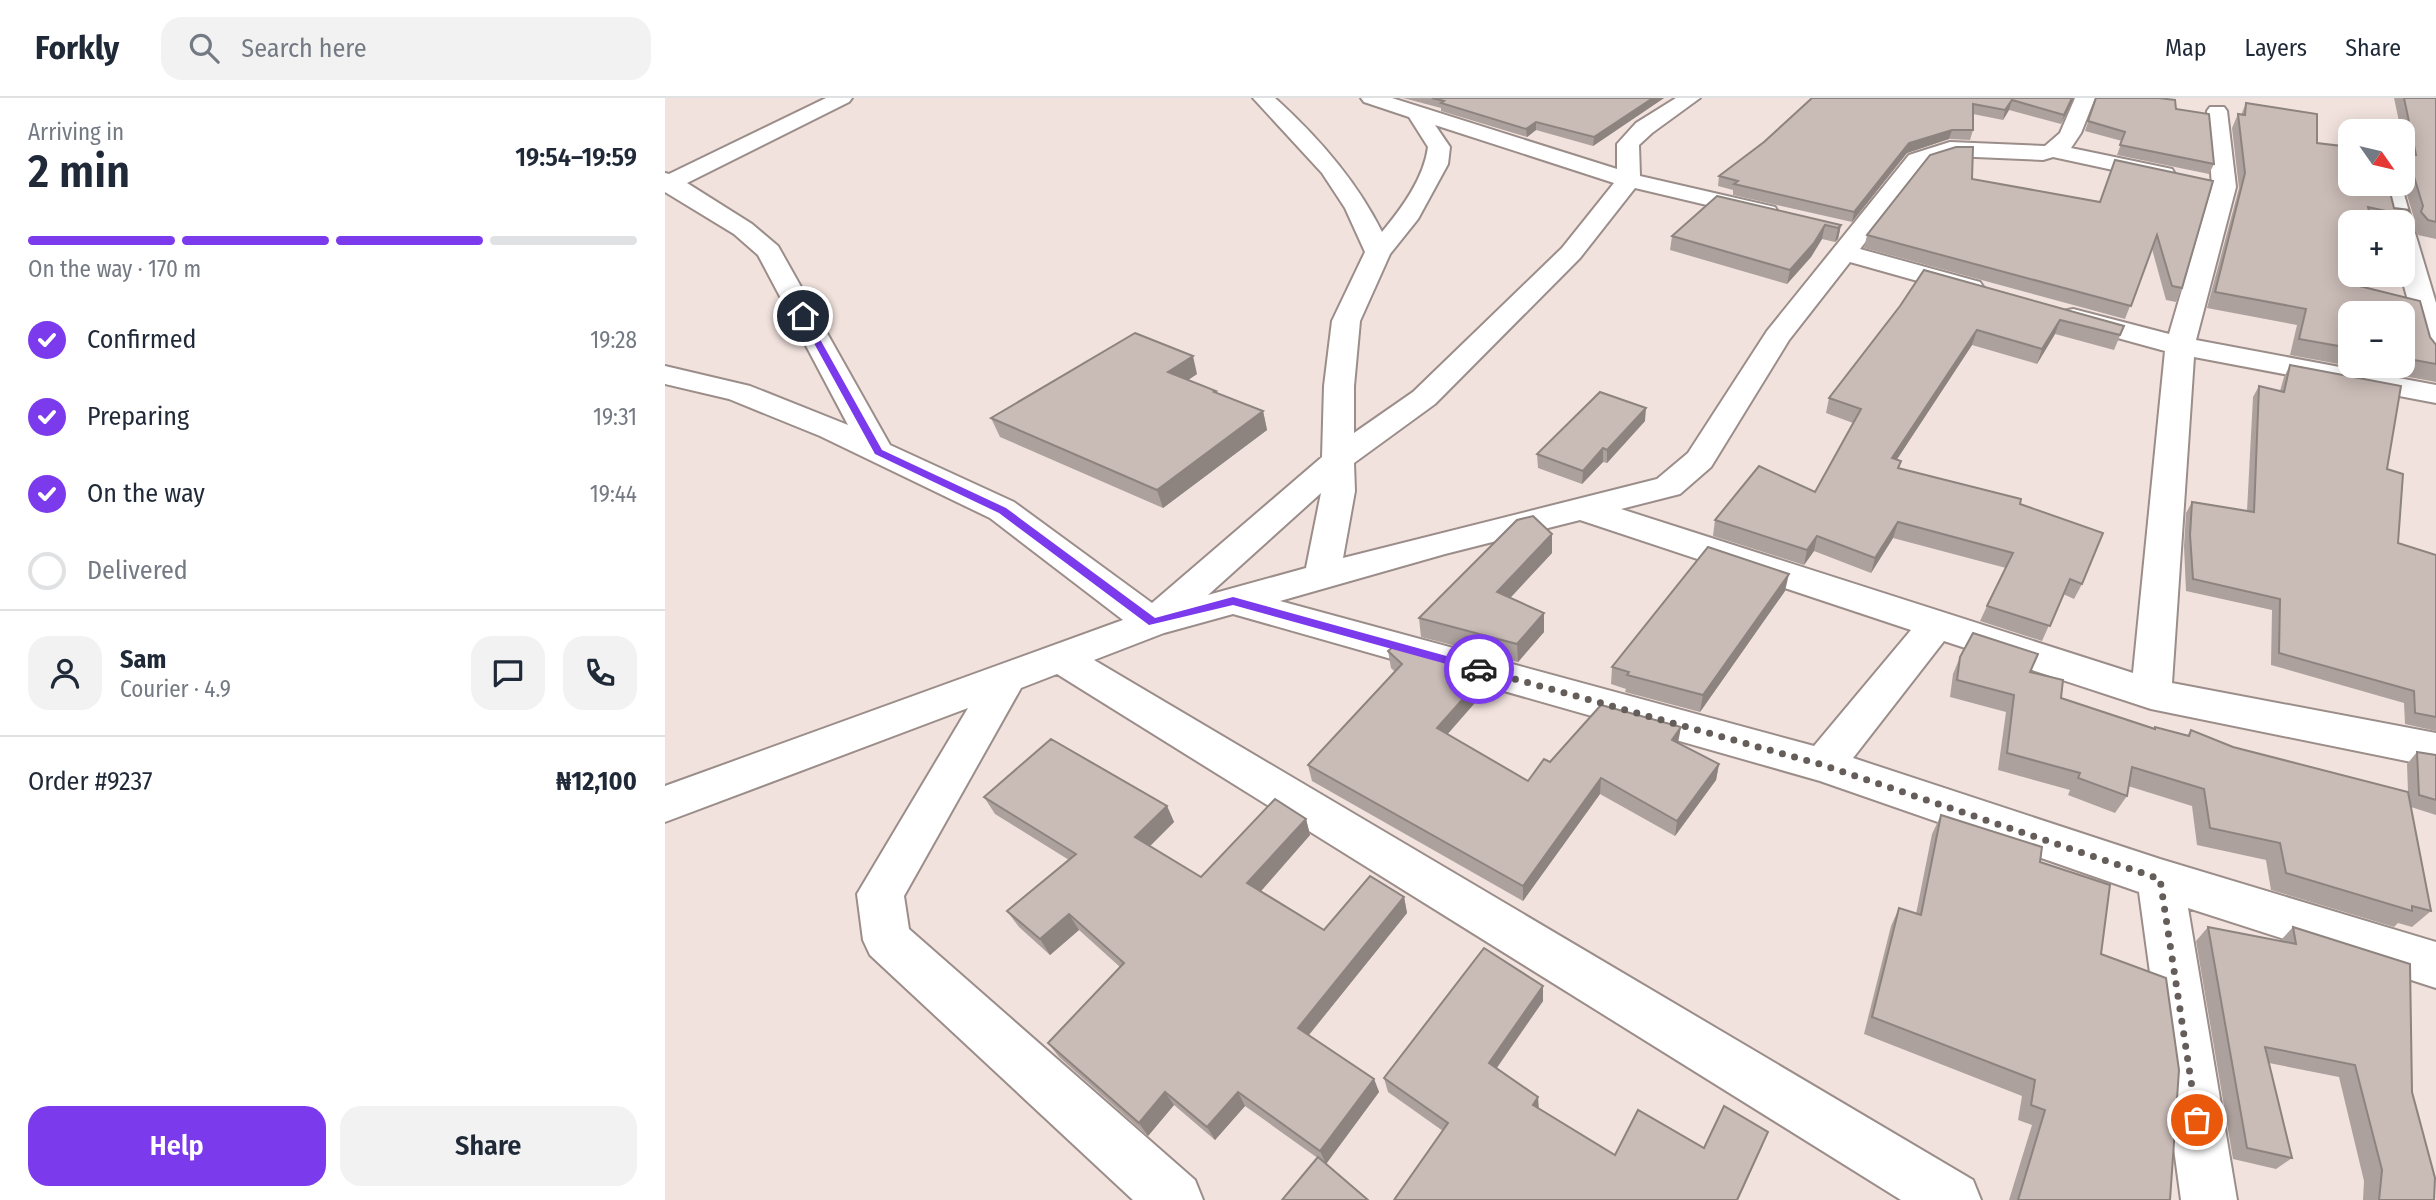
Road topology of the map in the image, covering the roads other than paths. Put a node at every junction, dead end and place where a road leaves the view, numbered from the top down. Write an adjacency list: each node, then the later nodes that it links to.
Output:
1 (842, 98): 10 (street)
2 (1263, 98): 14 (street)
3 (1371, 98): 7 (street)
4 (1690, 98): 9 (street)
5 (2085, 98): 8 (street)
6 (2217, 111): 11 (street)
7 (1416, 112): 9 (street); 14 (street)
8 (2055, 151): 11 (street); 13 (street)
9 (1629, 180): 12 (street); 23 (street)
10 (667, 182): 22 (street)
11 (2224, 187): 18 (street)
12 (1792, 218)
13 (1846, 238): 16 (street); 24 (street)
14 (1378, 252): 23 (street)
15 (2415, 276): 19 (street)
16 (1992, 294)
17 (2046, 309): 18 (street)
18 (2180, 346): 21 (street); 31 (street)
19 (2436, 352)
20 (665, 375): 22 (street)
21 (2436, 394)
22 (878, 452): 27 (street)
23 (1338, 460): 25 (street); 27 (street)
24 (1580, 508): 25 (street); 28 (street)
25 (1322, 576): 26 (street)
26 (1233, 601): 27 (street); 33 (street)
27 (1153, 623): 29 (street)
28 (1935, 625): 31 (street); 33 (street)
29 (1059, 657): 30 (street); 38 (street)
30 (1007, 675): 34 (street); 37 (street)
31 (2151, 694): 32 (street)
32 (2436, 750)
33 (1823, 765): 35 (street)
34 (665, 804)
35 (2160, 879): 36 (street); 39 (street)
36 (2436, 965)
37 (1175, 1200)
38 (1953, 1200)
39 (2209, 1200)

